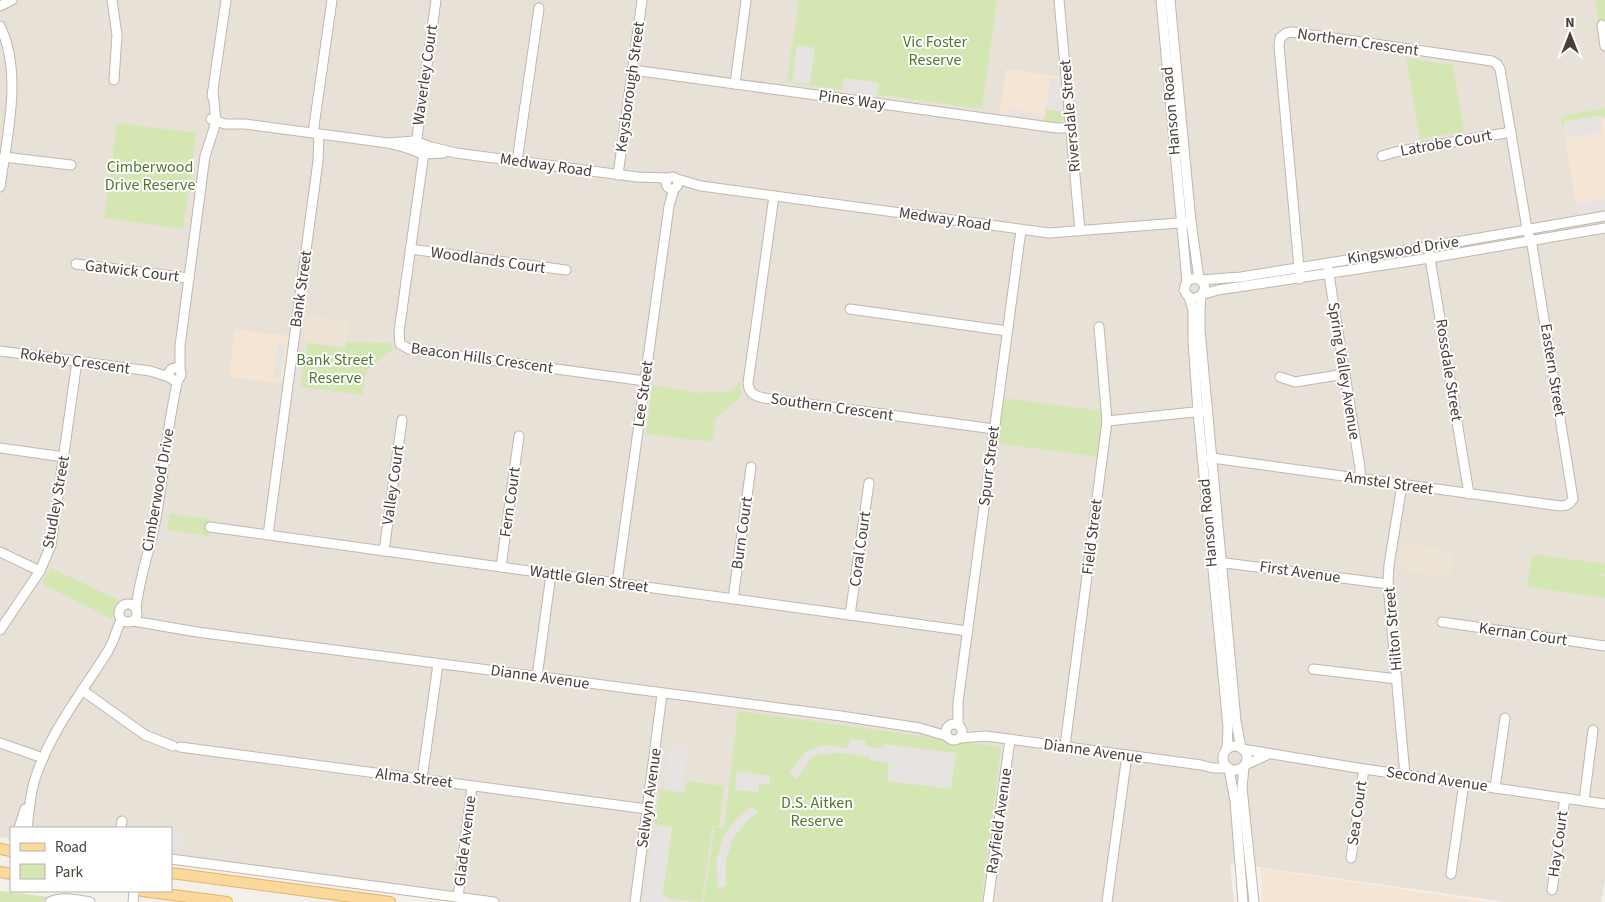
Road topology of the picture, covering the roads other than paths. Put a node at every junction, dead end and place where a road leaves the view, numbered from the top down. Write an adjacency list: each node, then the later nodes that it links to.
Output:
1 (12, 0): 11 (street)
2 (112, 0): 18 (street)
3 (226, 0): 20 (street, Cimberwood Drive)
4 (332, 0): 23 (street, Bank Street)
5 (436, 0): 24 (street, Waverley Court)
6 (642, 0): 17 (street, Keysborough Street)
7 (746, 0): 19 (street)
8 (1059, 0): 21 (street, Riversdale Street)
9 (1161, 0): 34 (street, Hanson Road)
10 (1170, 0): 34 (street, Hanson Road)
11 (0, 6)
12 (539, 8): 27 (street)
13 (1602, 25): 15 (street)
14 (0, 26): 16 (street)
15 (1605, 46)
16 (4, 50): 25 (street)
17 (632, 70): 19 (street, Pines Way); 29 (street, Keysborough Street)
18 (114, 80)
19 (735, 84): 21 (street, Pines Way)
20 (215, 120): 23 (street, Medway Road); 49 (street, Cimberwood Drive)
21 (1071, 128): 38 (street, Riversdale Street)
22 (1511, 132): 26 (street, Latrobe Court); 36 (street, Northern Crescent); 45 (street, Northern Crescent)
23 (319, 134): 24 (street, Medway Road); 82 (street, Bank Street)
24 (420, 148): 27 (street, Medway Road); 41 (street, Beacon Hills Crescent)
25 (4, 156): 28 (street); 31 (street)
26 (1382, 156)
27 (517, 161): 29 (street, Medway Road)
28 (72, 165)
29 (618, 175): 30 (street, Medway Road)
30 (671, 185): 32 (street, Medway Road); 64 (street, Lee Street)
31 (0, 186)
32 (774, 196): 37 (street, Medway Road); 69 (street, Southern Crescent)
33 (1602, 217): 35 (street); 36 (street, Kingswood Drive)
34 (1186, 222): 38 (street, Medway Road); 51 (street, Hanson Road); 52 (street, Hanson Road)
35 (1603, 228): 39 (street, Kingswood Drive)
36 (1528, 229): 39 (street, Northern Crescent); 40 (street, Kingswood Drive)
37 (1021, 230): 38 (street, Medway Road); 58 (street, Spurr Street)
38 (1080, 231)
39 (1532, 241): 42 (street, Kingswood Drive); 80 (street, Eastern Street)
40 (1428, 247): 42 (street, Rossdale Street); 43 (street, Kingswood Drive)
41 (410, 249): 46 (street, Woodlands Court); 64 (street, Beacon Hills Crescent)
42 (1430, 258): 47 (street, Kingswood Drive); 79 (street, Rossdale Street)
43 (1327, 263): 45 (street, Kingswood Drive); 47 (street, Spring Valley Avenue)
44 (76, 264): 49 (street, Gatwick Court)
45 (1298, 268): 48 (street, Kingswood Drive); 50 (street, Northern Crescent)
46 (566, 270)
47 (1329, 274): 50 (street, Kingswood Drive); 62 (street, Spring Valley Avenue)
48 (1241, 277): 51 (street, Kingswood Drive); 53 (street)
49 (189, 278): 61 (street, Cimberwood Drive)
50 (1300, 278): 53 (street, Kingswood Drive)
51 (1200, 280): 52 (street); 54 (street)
52 (1188, 281): 55 (street)
53 (1242, 287): 54 (street, Kingswood Drive)
54 (1202, 295): 55 (street); 65 (street, Hanson Road)
55 (1189, 297): 66 (street, Hanson Road)
56 (850, 309): 58 (street)
57 (1100, 326): 68 (street, Field Street)
58 (1007, 331): 69 (street, Spurr Street)
59 (0, 351): 60 (street, Rokeby Crescent)
60 (77, 361): 61 (street, Rokeby Crescent); 72 (street, Studley Street)
61 (173, 374): 90 (street, Cimberwood Drive)
62 (1345, 374): 63 (street); 76 (street, Spring Valley Avenue)
63 (1280, 378)
64 (645, 381): 91 (street, Lee Street)
65 (1208, 411): 66 (street); 74 (street, Hanson Road)
66 (1198, 412): 68 (street); 73 (street, Hanson Road)
67 (402, 420): 83 (street, Valley Court)
68 (1107, 421): 114 (street, Field Street)
69 (994, 429): 100 (street, Spurr Street)
70 (519, 436): 87 (street, Fern Court)
71 (0, 448): 72 (street)
72 (64, 457): 88 (street, Studley Street)
73 (1202, 458): 74 (street, Amstel Street); 85 (street, Hanson Road)
74 (1212, 458): 76 (street, Amstel Street); 86 (street, Hanson Road)
75 (751, 466): 93 (street, Burn Court)
76 (1360, 478): 78 (street, Amstel Street)
77 (869, 483): 95 (street, Coral Court)
78 (1402, 485): 79 (street, Amstel Street); 92 (street, Hilton Street)
79 (1469, 494): 80 (street, Amstel Street)
80 (1573, 499)
81 (210, 527): 82 (street, Wattle Glen Street)
82 (268, 535): 83 (street, Wattle Glen Street)
83 (384, 551): 87 (street, Wattle Glen Street)
84 (0, 552): 88 (street)
85 (1211, 561): 86 (street, First Avenue); 116 (street, Hanson Road)
86 (1222, 562): 92 (street, First Avenue); 115 (street, Hanson Road)
87 (501, 567): 89 (street, Wattle Glen Street)
88 (40, 572): 99 (street, Studley Street)
89 (551, 574): 91 (street, Wattle Glen Street); 105 (street)
90 (140, 579): 94 (street, Cimberwood Drive); 96 (street, Cimberwood Drive)
91 (617, 583): 93 (street, Wattle Glen Street)
92 (1388, 584): 106 (street, Hilton Street)
93 (733, 599): 95 (street, Wattle Glen Street)
94 (123, 605): 96 (street); 97 (street)
95 (850, 615): 100 (street, Wattle Glen Street)
96 (134, 616): 97 (street); 101 (street); 103 (street, Dianne Avenue)
97 (121, 618): 101 (street)
98 (1442, 622): 102 (street, Kernan Court)
99 (0, 630)
100 (968, 631): 110 (street, Spurr Street)
101 (114, 641): 107 (street)
102 (1605, 646)
103 (438, 664): 105 (street, Dianne Avenue); 125 (street)
104 (1313, 669): 106 (street)
105 (537, 677): 108 (street, Dianne Avenue)
106 (1397, 679): 124 (street, Hilton Street)
107 (82, 690): 119 (street); 125 (street, Alma Street)
108 (662, 694): 110 (street, Dianne Avenue); 133 (street, Selwyn Avenue)
109 (1505, 718): 128 (street)
110 (954, 730): 112 (street, Dianne Avenue)
111 (1593, 730): 131 (street)
112 (1010, 739): 114 (street, Dianne Avenue); 151 (street, Rayfield Avenue)
113 (0, 744): 119 (street)
114 (1064, 746): 118 (street, Dianne Avenue)
115 (1242, 748): 116 (street); 117 (street, Second Avenue); 121 (street)
116 (1225, 752): 120 (street); 122 (street)
117 (1269, 754): 121 (street); 123 (street, Second Avenue)
118 (1127, 755): 120 (street, Dianne Avenue); 152 (street)
119 (43, 758): 129 (street)
120 (1201, 765): 122 (street, Dianne Avenue)
121 (1244, 766): 122 (street); 154 (street)
122 (1228, 769): 153 (street)
123 (1364, 769): 124 (street, Second Avenue); 136 (street, Sea Court)
124 (1405, 775): 126 (street, Second Avenue)
125 (422, 779): 127 (street, Alma Street)
126 (1464, 783): 128 (street, Second Avenue); 140 (street)
127 (472, 786): 133 (street, Alma Street); 144 (street, Glade Avenue)
128 (1495, 788): 130 (street, Second Avenue)
129 (32, 793): 134 (street); 135 (street)
130 (1565, 798): 131 (street, Second Avenue); 142 (street, Hay Court)
131 (1584, 800): 132 (street, Second Avenue)
132 (1605, 804)
133 (647, 809): 150 (street, Selwyn Avenue)
134 (19, 827)
135 (27, 827)
136 (1351, 858)
137 (172, 859): 138 (street)
138 (252, 870): 141 (street); 144 (street)
139 (172, 873): 141 (main road)
140 (1451, 874)
141 (268, 886): 148 (main road)
142 (1552, 890)
143 (150, 892): 147 (main road)
144 (458, 897): 149 (street)
145 (50, 902): 146 (street)
146 (90, 902)
147 (227, 902)
148 (390, 902)
149 (494, 902)
150 (635, 902)
151 (988, 902)
152 (1107, 902)
153 (1243, 902)
154 (1254, 902)

